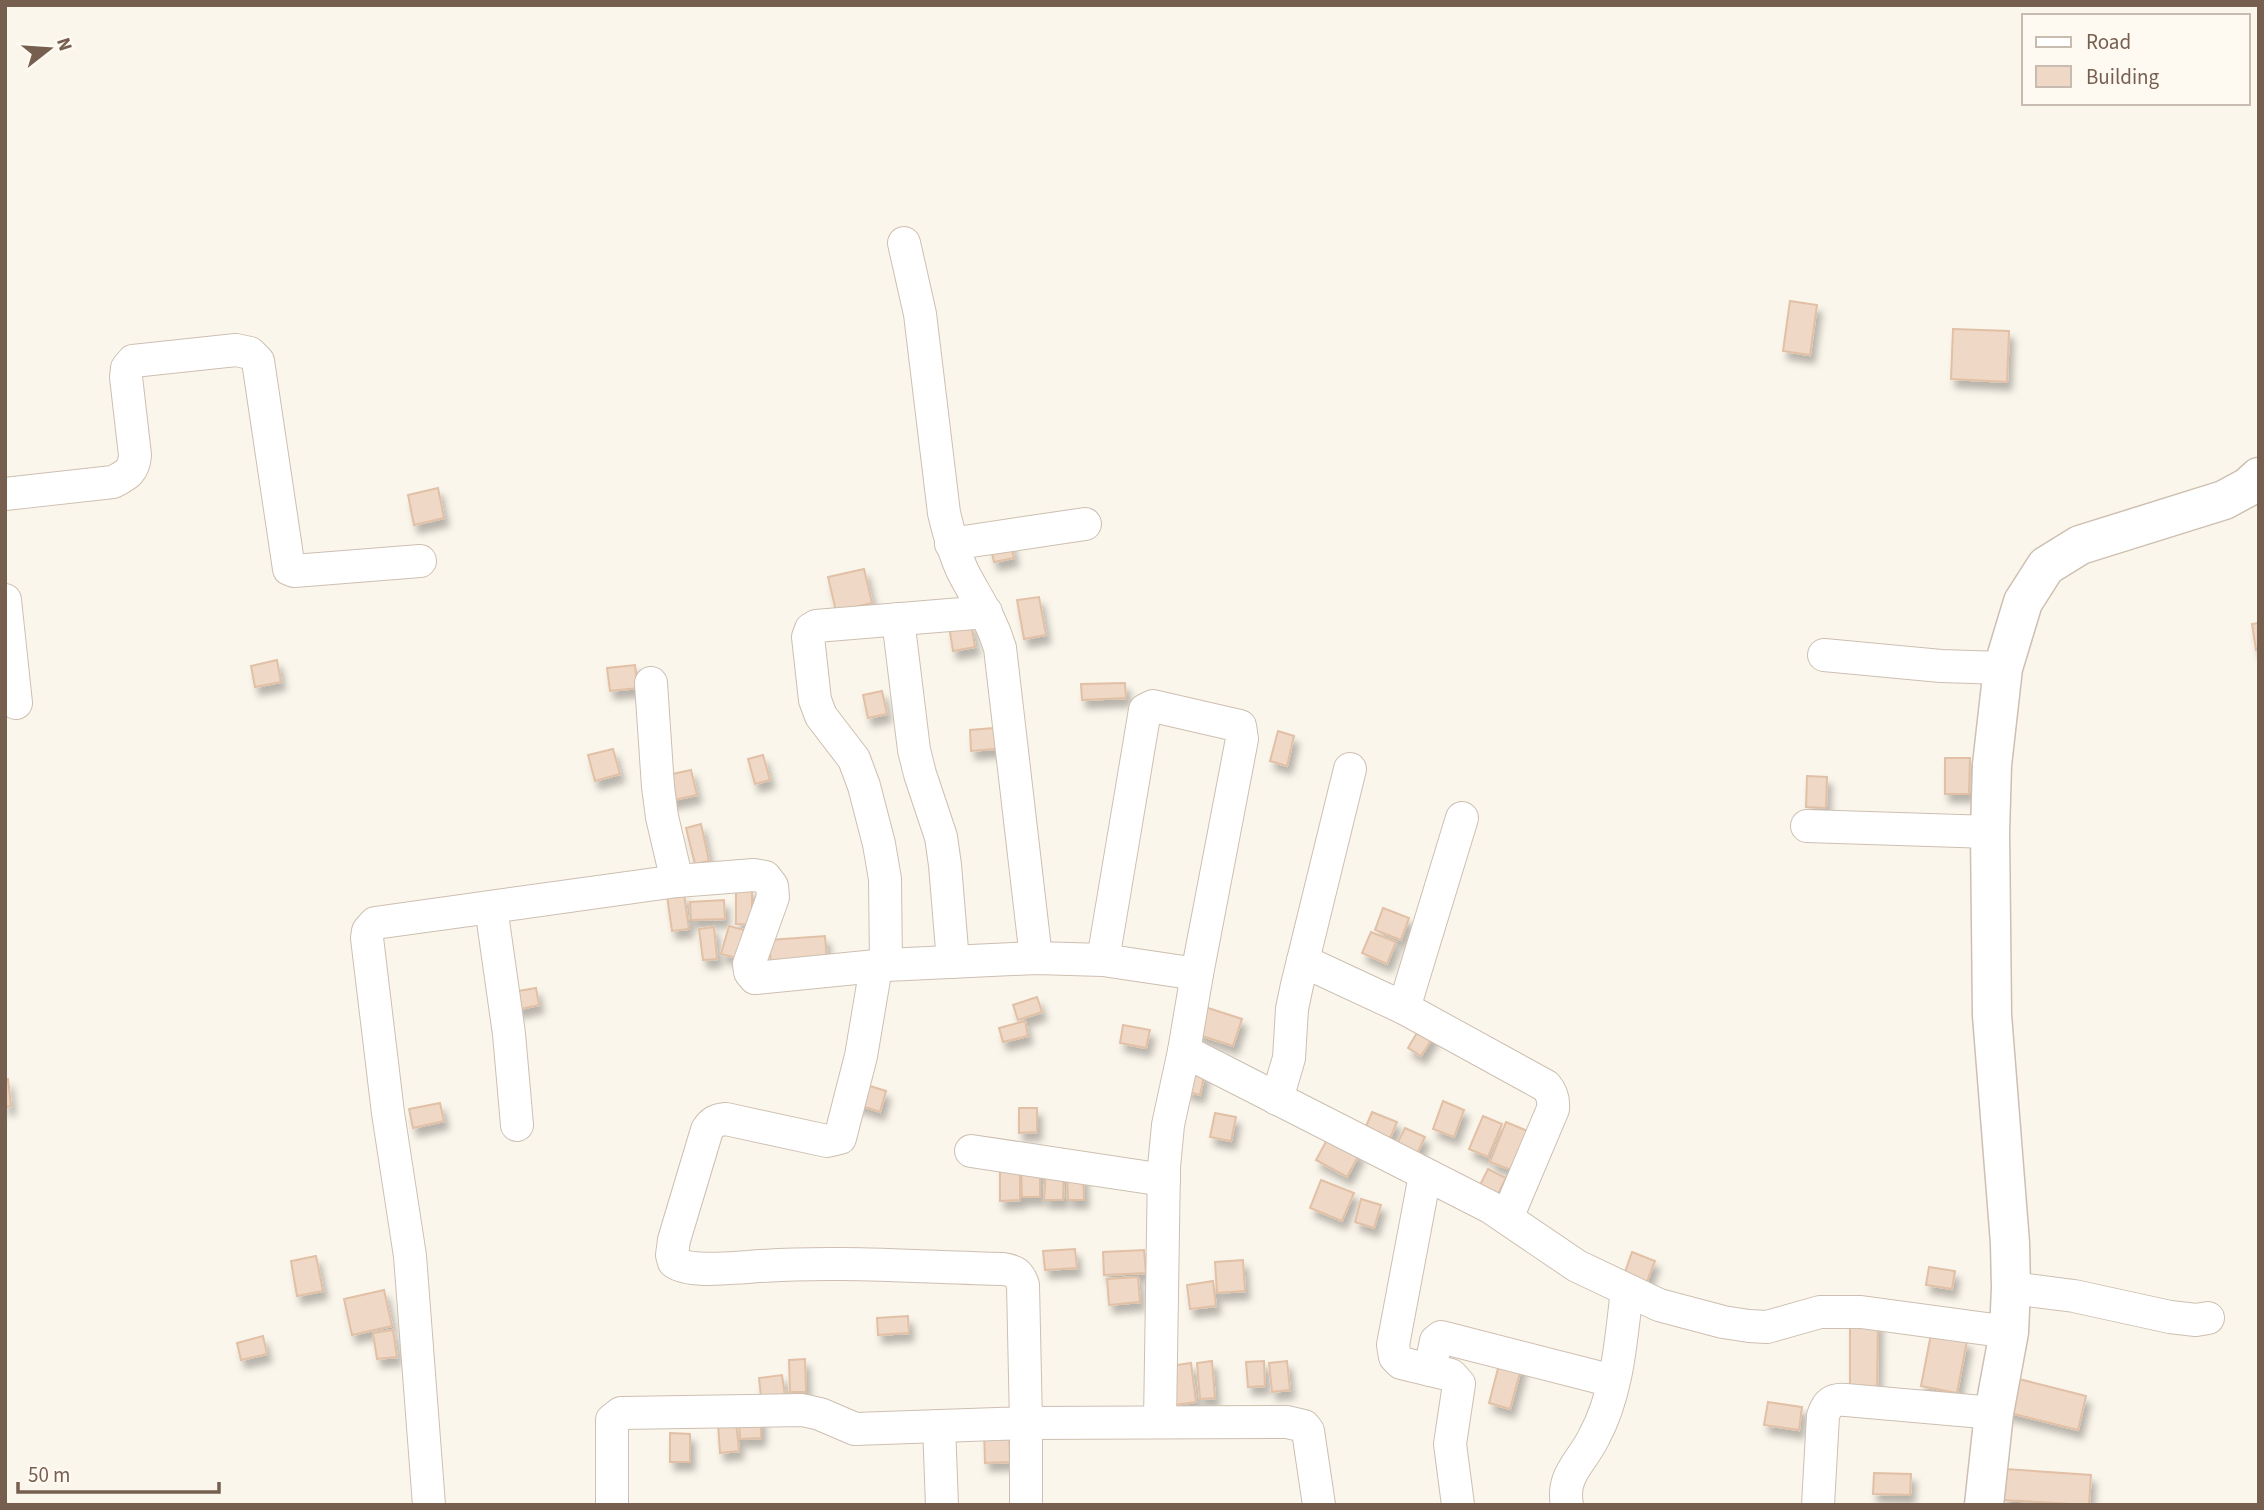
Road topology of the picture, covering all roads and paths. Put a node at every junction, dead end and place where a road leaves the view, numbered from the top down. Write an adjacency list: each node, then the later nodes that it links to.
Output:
1 (904, 243): 5 (street)
2 (2255, 491): 11 (street)
3 (5, 494): 6 (street)
4 (1085, 524): 5 (street)
5 (951, 544): 8 (street)
6 (420, 561)
7 (5, 600): 13 (street)
8 (986, 612): 9 (street); 20 (street)
9 (898, 619): 23 (street); 24 (street)
10 (1824, 655): 11 (street)
11 (2003, 668): 17 (street)
12 (651, 684): 18 (street)
13 (16, 704)
14 (1350, 769): 22 (street)
15 (1462, 818): 26 (street)
16 (1807, 826): 17 (street)
17 (1990, 831): 34 (street)
18 (677, 881): 19 (street); 24 (street)
19 (491, 907): 29 (street); 44 (street)
20 (1036, 958): 21 (street); 23 (street)
21 (1103, 960): 25 (street); 25 (street)
22 (1303, 961): 26 (street); 28 (street)
23 (953, 962): 24 (street)
24 (881, 966): 42 (street)
25 (1197, 974): 27 (street)
26 (1404, 1008): 33 (street)
27 (1184, 1051): 28 (street); 32 (street)
28 (1277, 1099): 31 (street)
29 (517, 1125)
30 (971, 1151): 32 (street)
31 (1425, 1175): 33 (street); 38 (street)
32 (1164, 1180): 41 (street)
33 (1507, 1218): 35 (street)
34 (2011, 1289): 36 (street); 37 (street)
35 (1627, 1290): 37 (street); 39 (street)
36 (2208, 1318)
37 (2009, 1332): 40 (street)
38 (1430, 1370): 39 (street); 49 (street)
39 (1613, 1381): 50 (street)
40 (1994, 1413): 51 (street); 52 (street)
41 (1160, 1422): 42 (street); 48 (street)
42 (1026, 1423): 43 (street); 47 (street)
43 (939, 1426): 45 (street); 46 (street)
44 (429, 1505)
45 (612, 1505)
46 (942, 1505)
47 (1026, 1505)
48 (1319, 1505)
49 (1458, 1505)
50 (1566, 1505)
51 (1818, 1505)
52 (1984, 1505)

